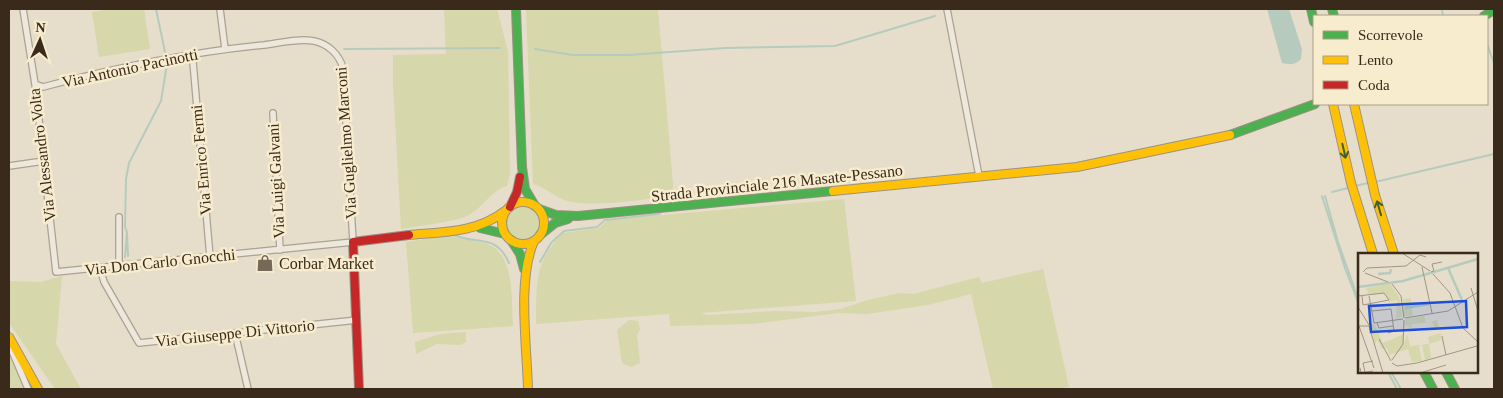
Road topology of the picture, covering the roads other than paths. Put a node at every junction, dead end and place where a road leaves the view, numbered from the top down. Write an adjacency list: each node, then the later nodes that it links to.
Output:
1 (23, 9): 8 (street, Via Alessandro Volta)
2 (220, 9): 6 (street)
3 (516, 9): 15 (main road)
4 (947, 9): 16 (street)
5 (330, 48): 6 (street, Via Antonio Pacinotti); 24 (street, Via Guglielmo Marconi)
6 (225, 49): 8 (street, Via Antonio Pacinotti)
7 (193, 62): 28 (street, Via Enrico Fermi)
8 (35, 84): 13 (street, Via Alessandro Volta)
9 (1313, 105): 16 (main road, Strada Provinciale 216 Masate-Pessano)
10 (1333, 105): 26 (main road, one-way to 26)
11 (1354, 105): 27 (main road, one-way to 11)
12 (273, 113): 25 (street, Via Luigi Galvani)
13 (44, 161): 14 (street); 31 (street, Via Alessandro Volta)
14 (9, 166)
15 (522, 167): 17 (main road); 18 (main road)
16 (980, 176): 20 (main road, Strada Provinciale 216 Masate-Pessano)
17 (537, 207): 18 (main road); 20 (main road); 23 (main road)
18 (508, 209): 21 (main road); 22 (main road)
19 (119, 216): 29 (street)
20 (578, 216): 23 (main road)
21 (473, 228): 22 (main road); 24 (main road)
22 (508, 237): 23 (main road); 32 (main road)
23 (537, 238): 32 (main road)
24 (353, 242): 25 (street, Via Don Carlo Gnocchi); 33 (main road)
25 (280, 250): 28 (street, Via Don Carlo Gnocchi)
26 (1372, 253)
27 (1394, 253)
28 (210, 257): 29 (street, Via Don Carlo Gnocchi)
29 (119, 266): 30 (street, Via Don Carlo Gnocchi)
30 (100, 268): 31 (street, Via Don Carlo Gnocchi); 34 (street, Via Giuseppe Di Vittorio)
31 (56, 272)
32 (525, 274): 43 (main road)
33 (356, 320): 34 (street, Via Giuseppe Di Vittorio); 42 (main road)
34 (236, 333): 41 (street)
35 (9, 337): 40 (main road)
36 (9, 344): 39 (street)
37 (1425, 373): 44 (main road)
38 (1447, 373): 45 (main road)
39 (28, 389)
40 (38, 389)
41 (248, 389)
42 (359, 389)
43 (528, 389)
44 (1433, 389)
45 (1455, 389)

